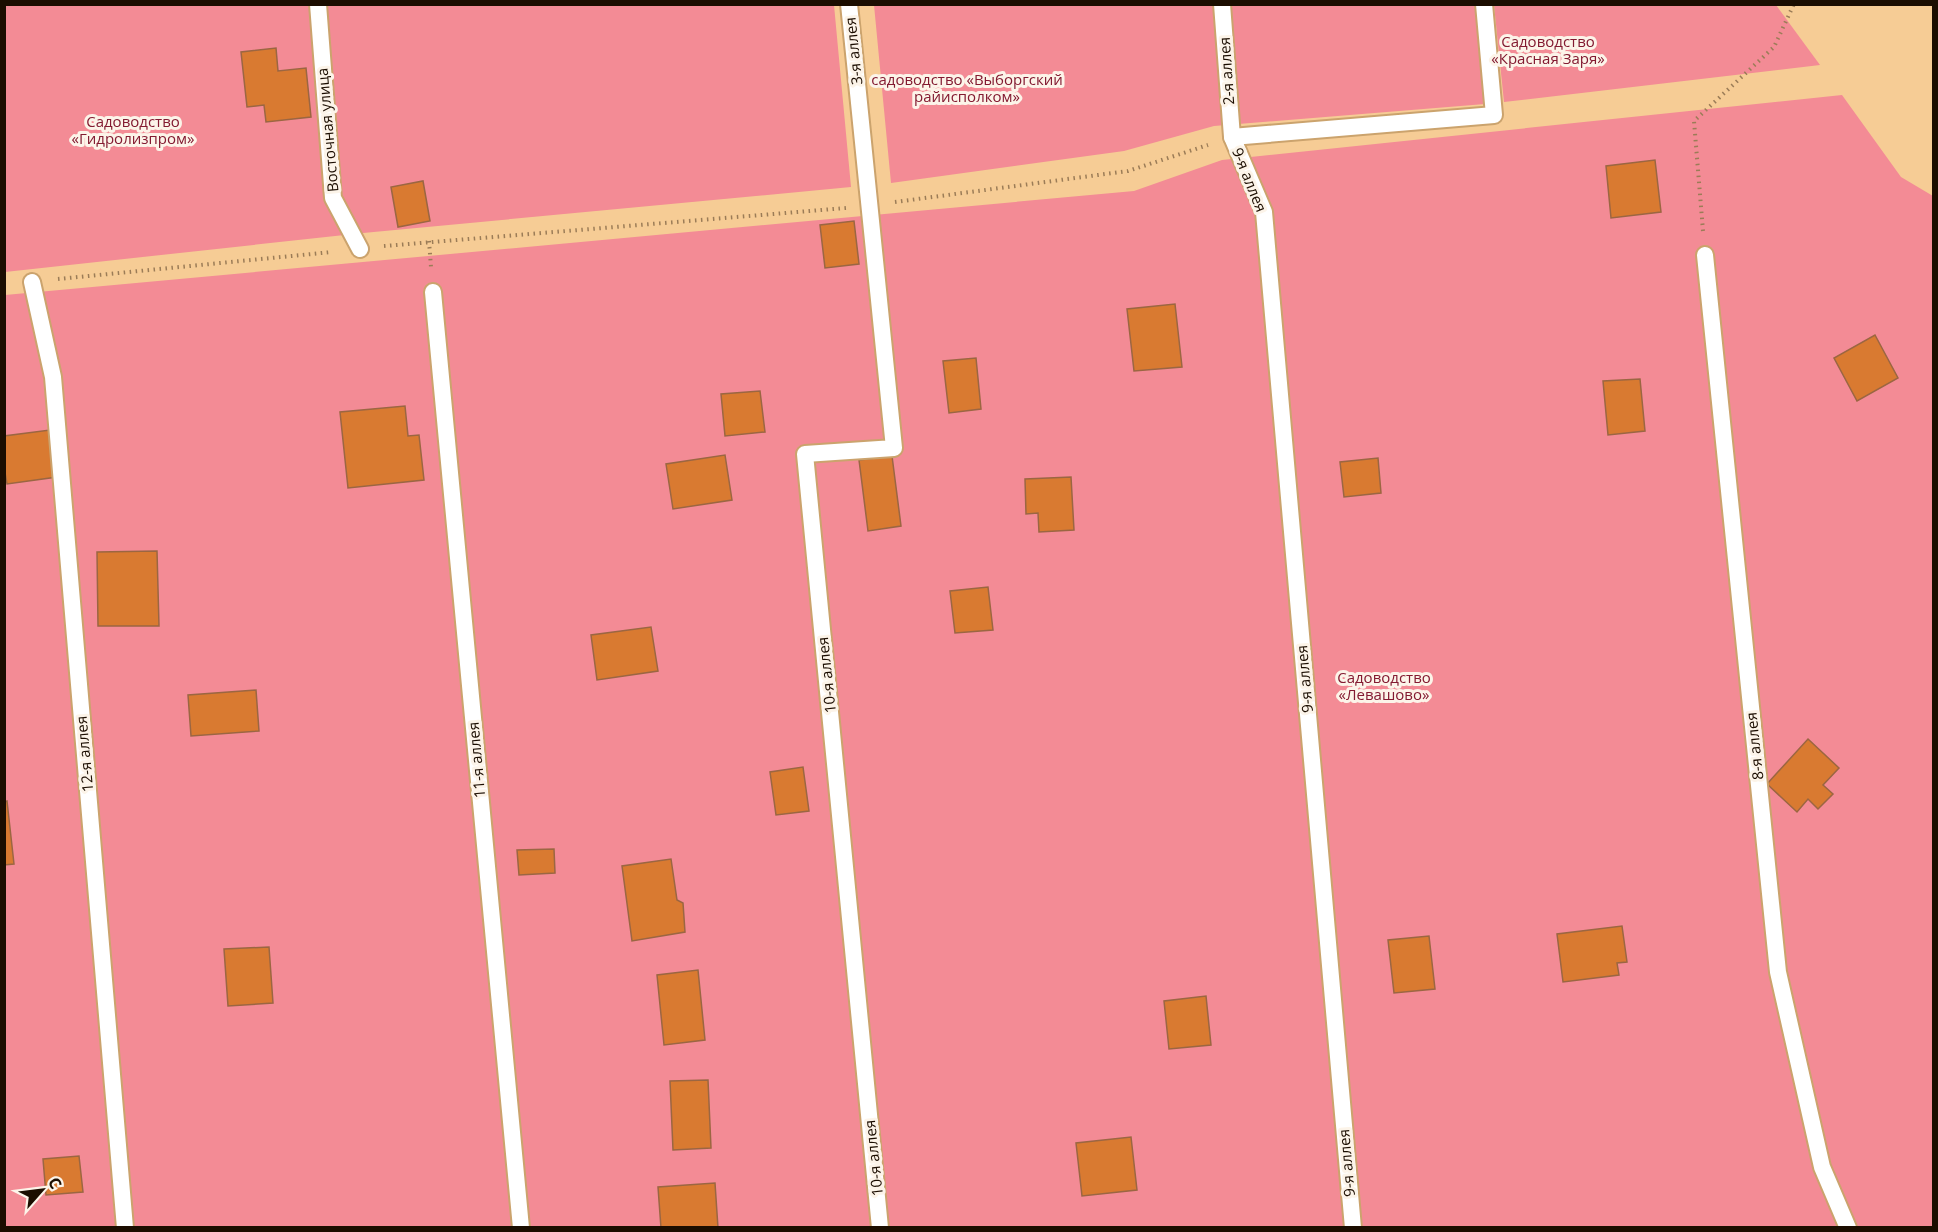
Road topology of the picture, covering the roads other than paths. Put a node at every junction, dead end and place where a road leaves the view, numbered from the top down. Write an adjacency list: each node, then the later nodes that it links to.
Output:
1 (318, 4): 7 (lane, Восточная улица)
2 (849, 4): 6 (lane, 3-я аллея)
3 (1222, 4): 5 (lane, 2-я аллея)
4 (1484, 4): 5 (lane)
5 (1232, 137): 14 (lane, 9-я аллея)
6 (869, 206): 13 (lane, 10-я аллея)
7 (360, 249)
8 (1705, 255): 15 (lane, 8-я аллея)
9 (32, 282): 11 (lane, 12-я аллея)
10 (433, 292): 12 (lane, 11-я аллея)
11 (125, 1227)
12 (521, 1227)
13 (880, 1227)
14 (1353, 1227)
15 (1848, 1227)

